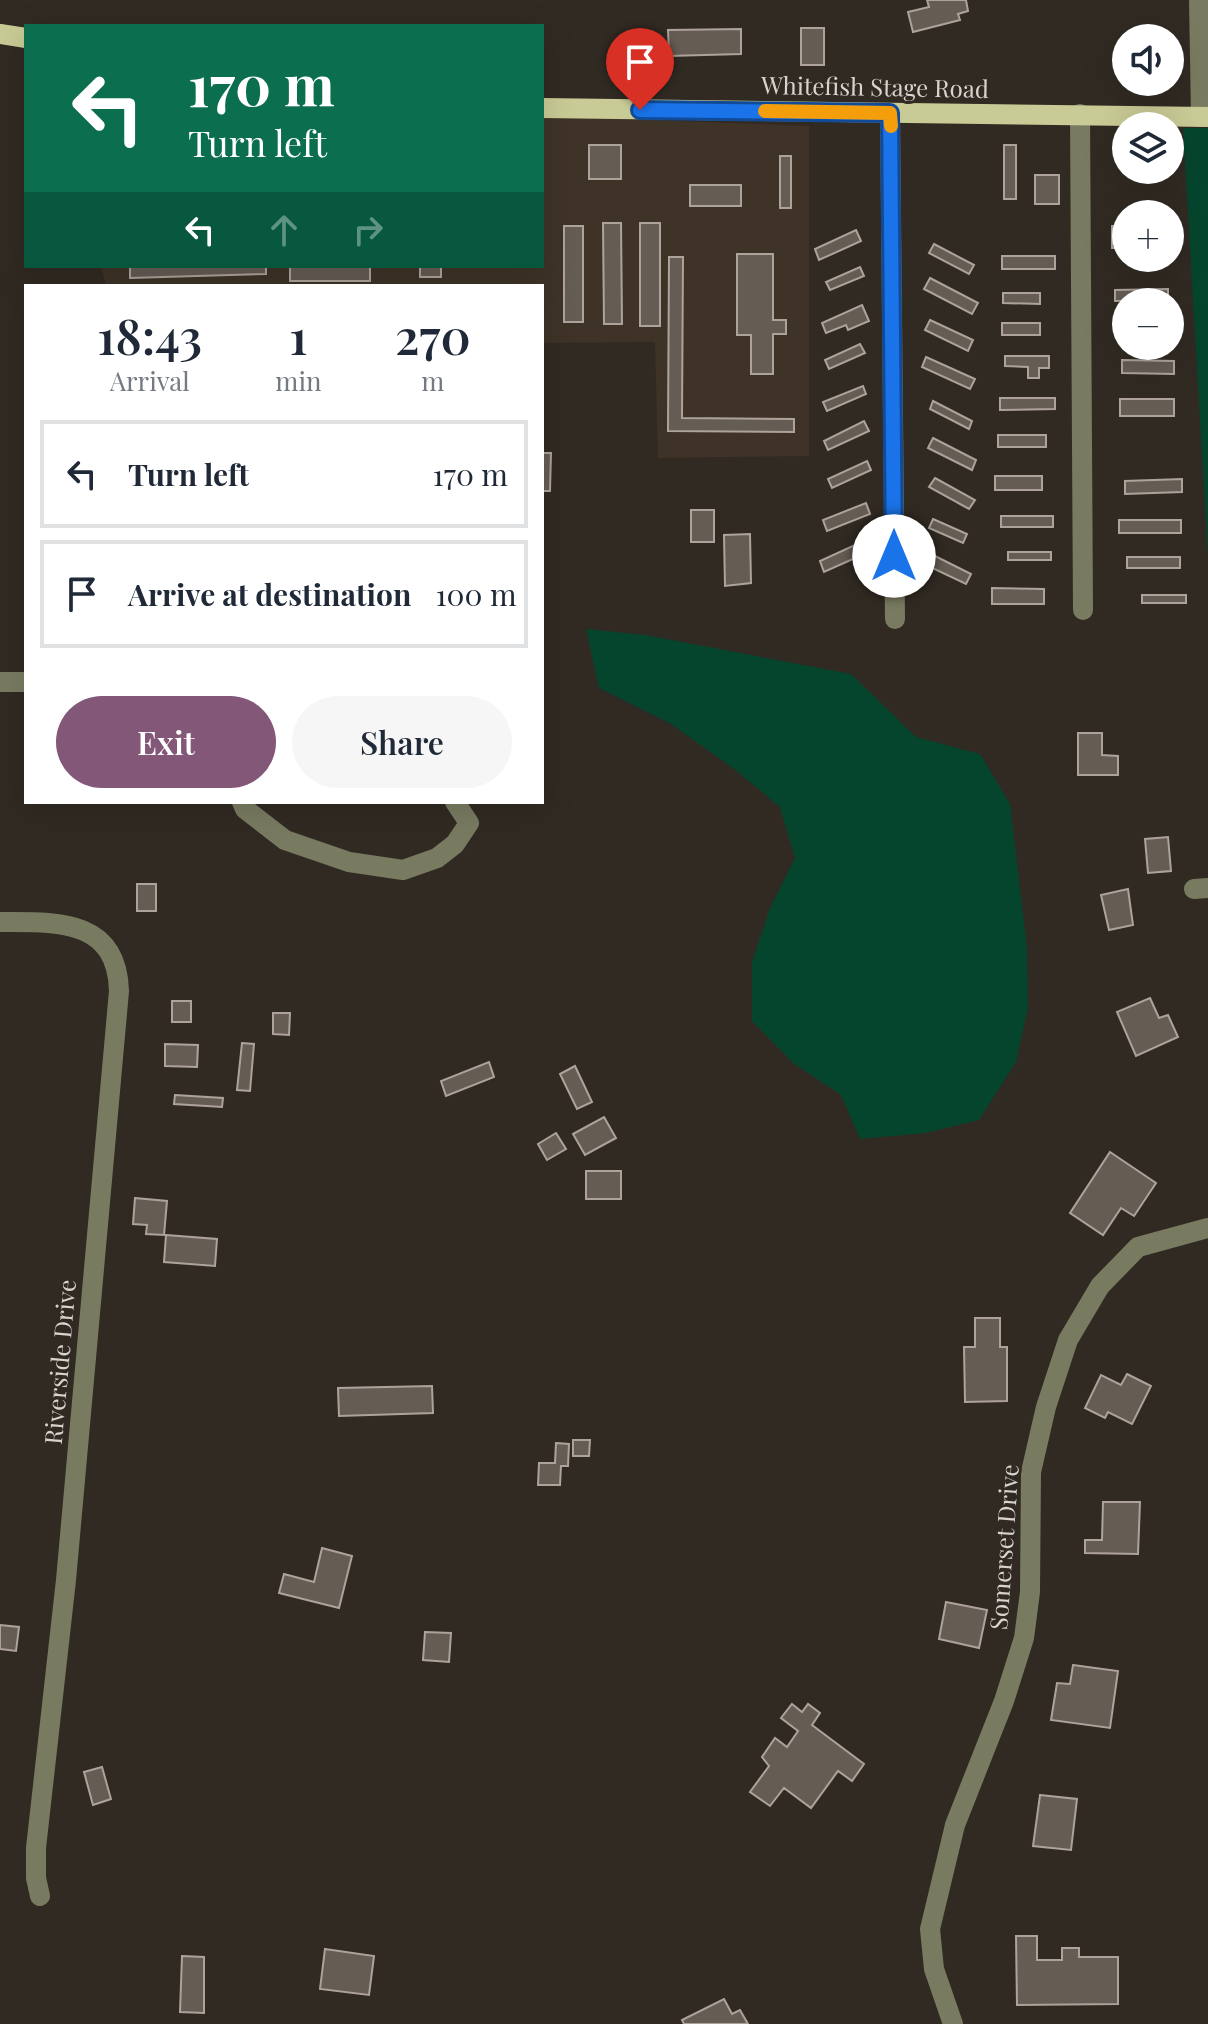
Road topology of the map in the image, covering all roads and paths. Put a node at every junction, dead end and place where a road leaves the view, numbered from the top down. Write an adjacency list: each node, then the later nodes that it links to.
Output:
1 (1199, 0): 7 (street)
2 (0, 34): 3 (main road)
3 (24, 38)
4 (544, 108): 5 (main road, Whitefish Stage Road)
5 (890, 113): 6 (main road, Whitefish Stage Road); 9 (street)
6 (1080, 114): 7 (main road, Whitefish Stage Road); 8 (street)
7 (1205, 117)
8 (1083, 610)
9 (895, 619)
10 (0, 682): 11 (street)
11 (24, 682)
12 (243, 804): 13 (street)
13 (456, 804)
14 (0, 922): 16 (street, Riverside Drive)
15 (1205, 1229): 17 (street, Somerset Drive)
16 (40, 1896)
17 (953, 2024)

